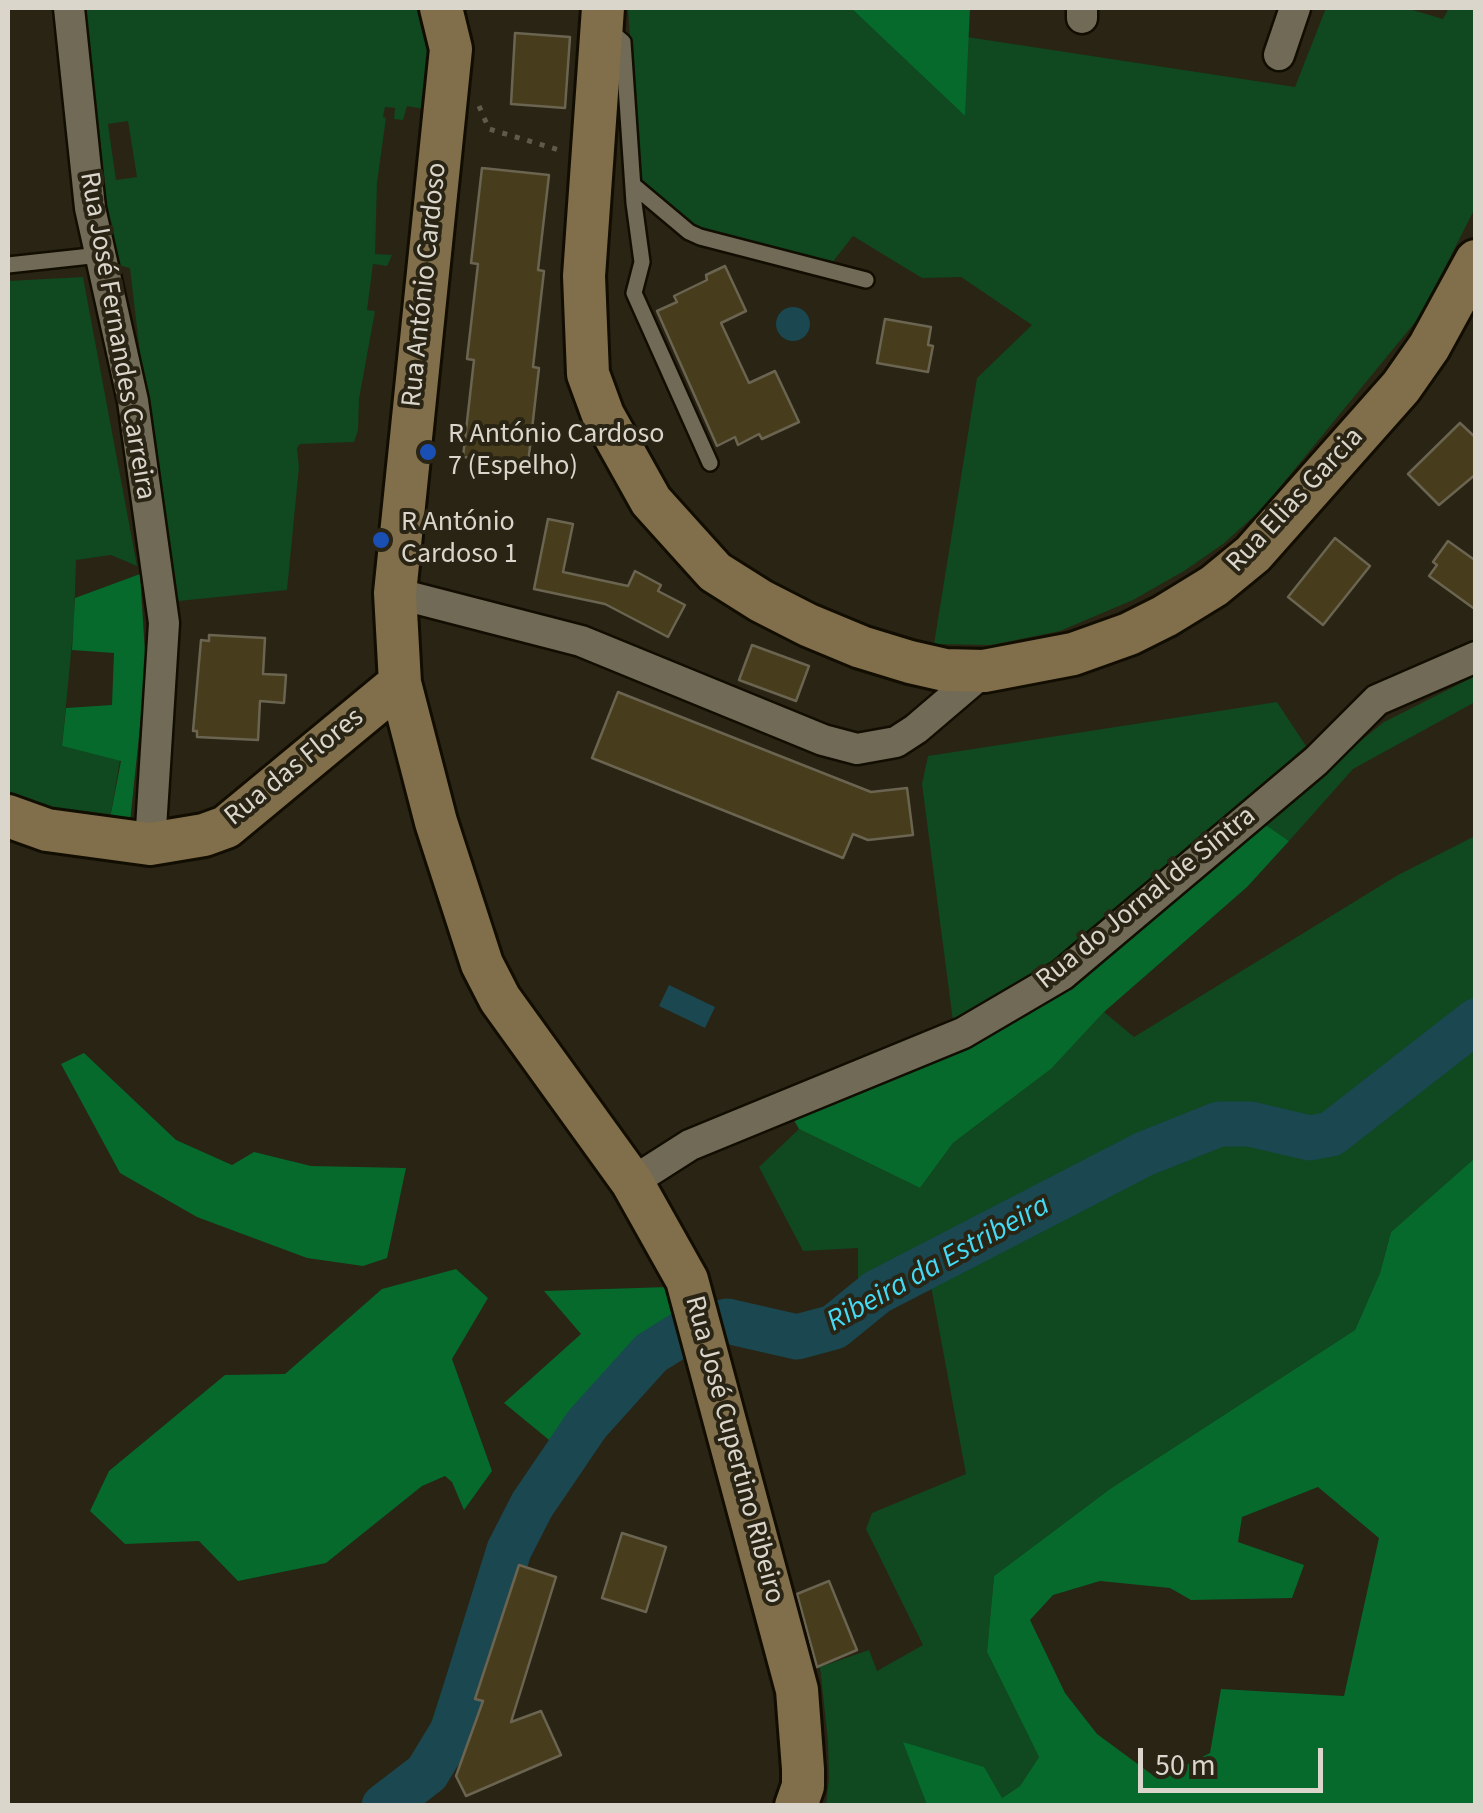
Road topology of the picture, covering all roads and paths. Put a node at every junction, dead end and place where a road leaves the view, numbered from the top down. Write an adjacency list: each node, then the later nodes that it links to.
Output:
1 (69, 8): 9 (street, Rua José Fernandes Carreira)
2 (441, 8): 6 (street, Rua António Cardoso)
3 (1296, 8): 5 (street)
4 (602, 16): 7 (street, Rua Elias Garcia); 8 (lane)
5 (1279, 54)
6 (448, 77): 7 (path); 14 (street, Rua António Cardoso)
7 (590, 163): 16 (street, Rua Elias Garcia)
8 (633, 185): 11 (lane); 13 (lane)
9 (100, 255): 10 (lane); 19 (street, Rua José Fernandes Carreira)
10 (8, 265)
11 (866, 280)
12 (1469, 288): 16 (street, Rua Elias Garcia)
13 (710, 462)
14 (395, 593): 16 (street); 17 (street, Rua António Cardoso)
15 (1476, 656): 20 (street, Rua do Jornal de Sintra)
16 (984, 670)
17 (400, 683): 19 (street, Rua das Flores); 20 (street, Rua José Cupertino Ribeiro)
18 (8, 816): 19 (street, Rua das Flores)
19 (150, 844)
20 (632, 1182): 21 (street, Rua José Cupertino Ribeiro)
21 (796, 1806)

